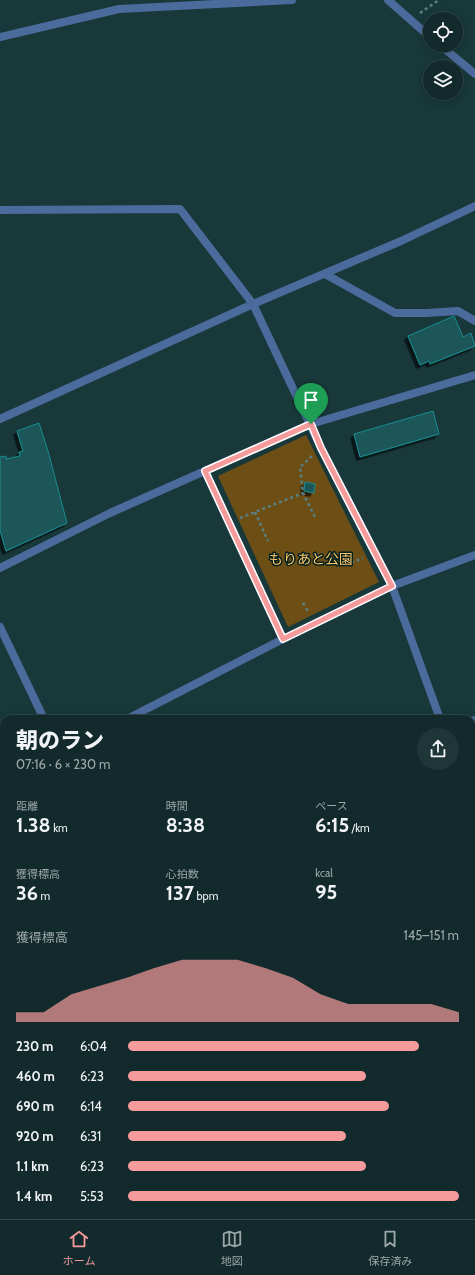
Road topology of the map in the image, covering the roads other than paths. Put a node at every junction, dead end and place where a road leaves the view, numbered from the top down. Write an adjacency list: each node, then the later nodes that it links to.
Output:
1 (292, 0): 4 (street)
2 (388, 0): 3 (street)
3 (423, 31)
4 (0, 37)
5 (448, 52): 6 (street)
6 (475, 74)
7 (475, 206): 9 (street)
8 (0, 210): 10 (street)
9 (325, 274): 10 (street); 11 (street)
10 (253, 304): 13 (street); 14 (street)
11 (475, 321)
12 (475, 375): 14 (street)
13 (0, 417)
14 (311, 424): 15 (street); 18 (street)
15 (205, 471): 17 (street); 20 (street)
16 (475, 555): 18 (street)
17 (0, 568)
18 (392, 586): 20 (street); 23 (street)
19 (0, 627): 21 (street)
20 (283, 639): 22 (street)
21 (42, 715)
22 (135, 715)
23 (439, 715)

